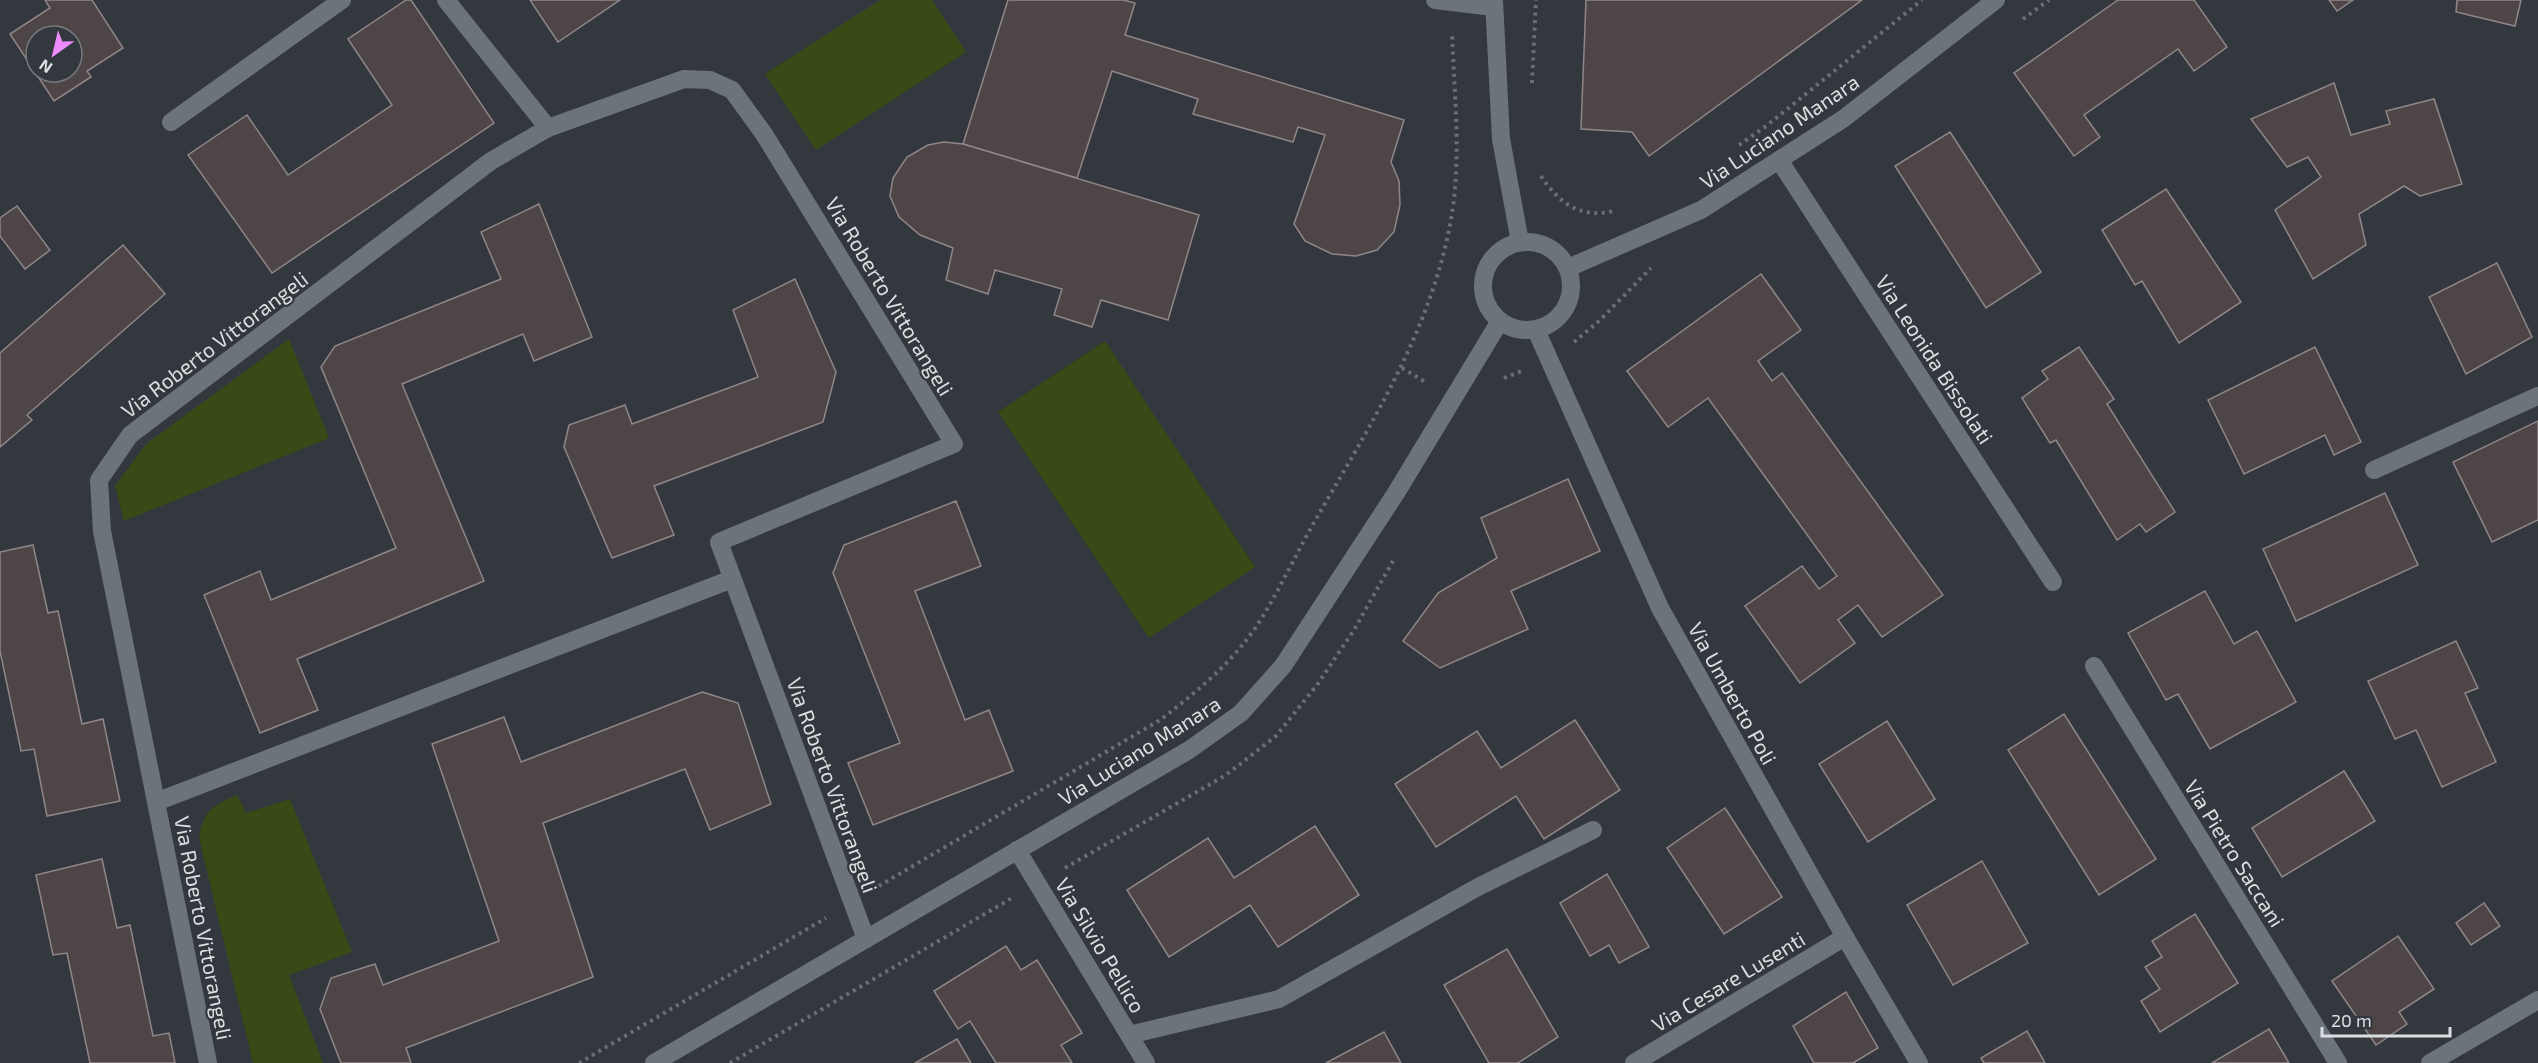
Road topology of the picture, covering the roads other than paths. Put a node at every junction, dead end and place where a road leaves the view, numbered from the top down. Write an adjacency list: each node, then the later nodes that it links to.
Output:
1 (342, 0): 6 (street)
2 (446, 0): 7 (street)
3 (1996, 0): 8 (street, Via Luciano Manara)
4 (1443, 1): 5 (street)
5 (1493, 3): 9 (street)
6 (171, 122)
7 (548, 128): 15 (street, Via Roberto Vittorangeli); 18 (street, Via Roberto Vittorangeli)
8 (1779, 160): 10 (street, Via Luciano Manara); 16 (street, Via Leonida Bissolati)
9 (1520, 242): 10 (street); 11 (street)
10 (1568, 268): 12 (street)
11 (1500, 321): 12 (street); 20 (street, Via Luciano Manara)
12 (1536, 330): 21 (street, Via Umberto Poli)
13 (2538, 396): 14 (street)
14 (2374, 470)
15 (732, 579): 18 (street, Via Roberto Vittorangeli); 22 (street, Via Roberto Vittorangeli)
16 (2053, 582)
17 (2094, 666): 30 (street, Via Pietro Saccani)
18 (156, 802): 25 (street, Via Roberto Vittorangeli)
19 (1593, 830): 24 (street)
20 (1017, 850): 22 (street, Via Luciano Manara); 24 (street, Via Silvio Pellico)
21 (1845, 938): 28 (street, Via Cesare Lusenti); 29 (street, Via Umberto Poli)
22 (866, 939): 26 (street, Via Luciano Manara)
23 (2538, 1000): 31 (street)
24 (1129, 1035): 27 (street, Via Silvio Pellico)
25 (208, 1063)
26 (654, 1063)
27 (1146, 1063)
28 (1634, 1063)
29 (1919, 1063)
30 (2338, 1063)
31 (2430, 1063)

